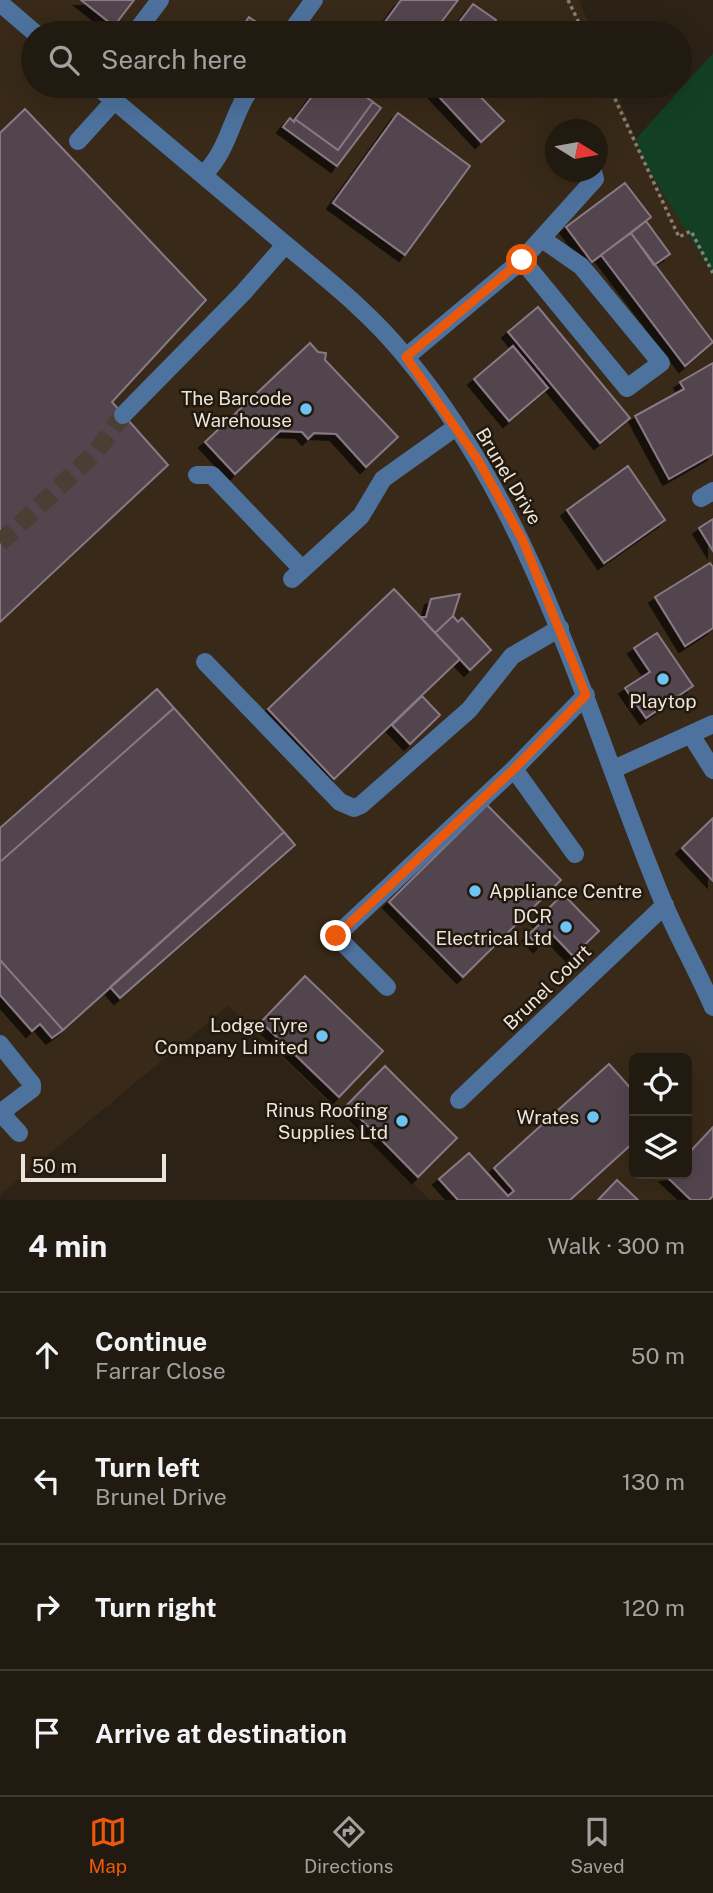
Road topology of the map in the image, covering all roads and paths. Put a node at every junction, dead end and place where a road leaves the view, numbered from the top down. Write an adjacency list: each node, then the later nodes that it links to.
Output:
1 (160, 0): 6 (street)
2 (314, 0): 7 (street)
3 (568, 0): 8 (path)
4 (0, 3): 5 (street)
5 (22, 21)
6 (144, 21)
7 (299, 21)
8 (578, 21)
9 (112, 98): 12 (street, Brunel Drive)
10 (245, 98): 14 (street)
11 (614, 98): 19 (path)
12 (115, 100): 13 (street); 14 (street, Brunel Drive)
13 (78, 141)
14 (203, 175): 17 (street, Brunel Drive)
15 (592, 182): 16 (street)
16 (546, 232): 18 (street); 18 (street)
17 (285, 245): 20 (street, Brunel Drive); 21 (street)
18 (522, 260): 20 (street)
19 (713, 272)
20 (406, 357): 22 (street, Brunel Drive)
21 (123, 415)
22 (456, 427): 23 (street); 24 (street, Brunel Drive)
23 (197, 475)
24 (560, 628): 25 (street); 26 (street, Brunel Drive)
25 (205, 662)
26 (586, 695): 29 (street); 30 (street, Brunel Drive)
27 (713, 724): 28 (street)
28 (691, 735): 30 (street); 31 (street)
29 (514, 769): 32 (street); 34 (street)
30 (614, 769): 33 (street, Brunel Drive)
31 (713, 770)
32 (575, 854)
33 (664, 905): 35 (street, Brunel Drive); 37 (street, Brunel Court)
34 (387, 987)
35 (713, 1007)
36 (0, 1044): 38 (street)
37 (459, 1100)
38 (0, 1113): 39 (street)
39 (19, 1133)

